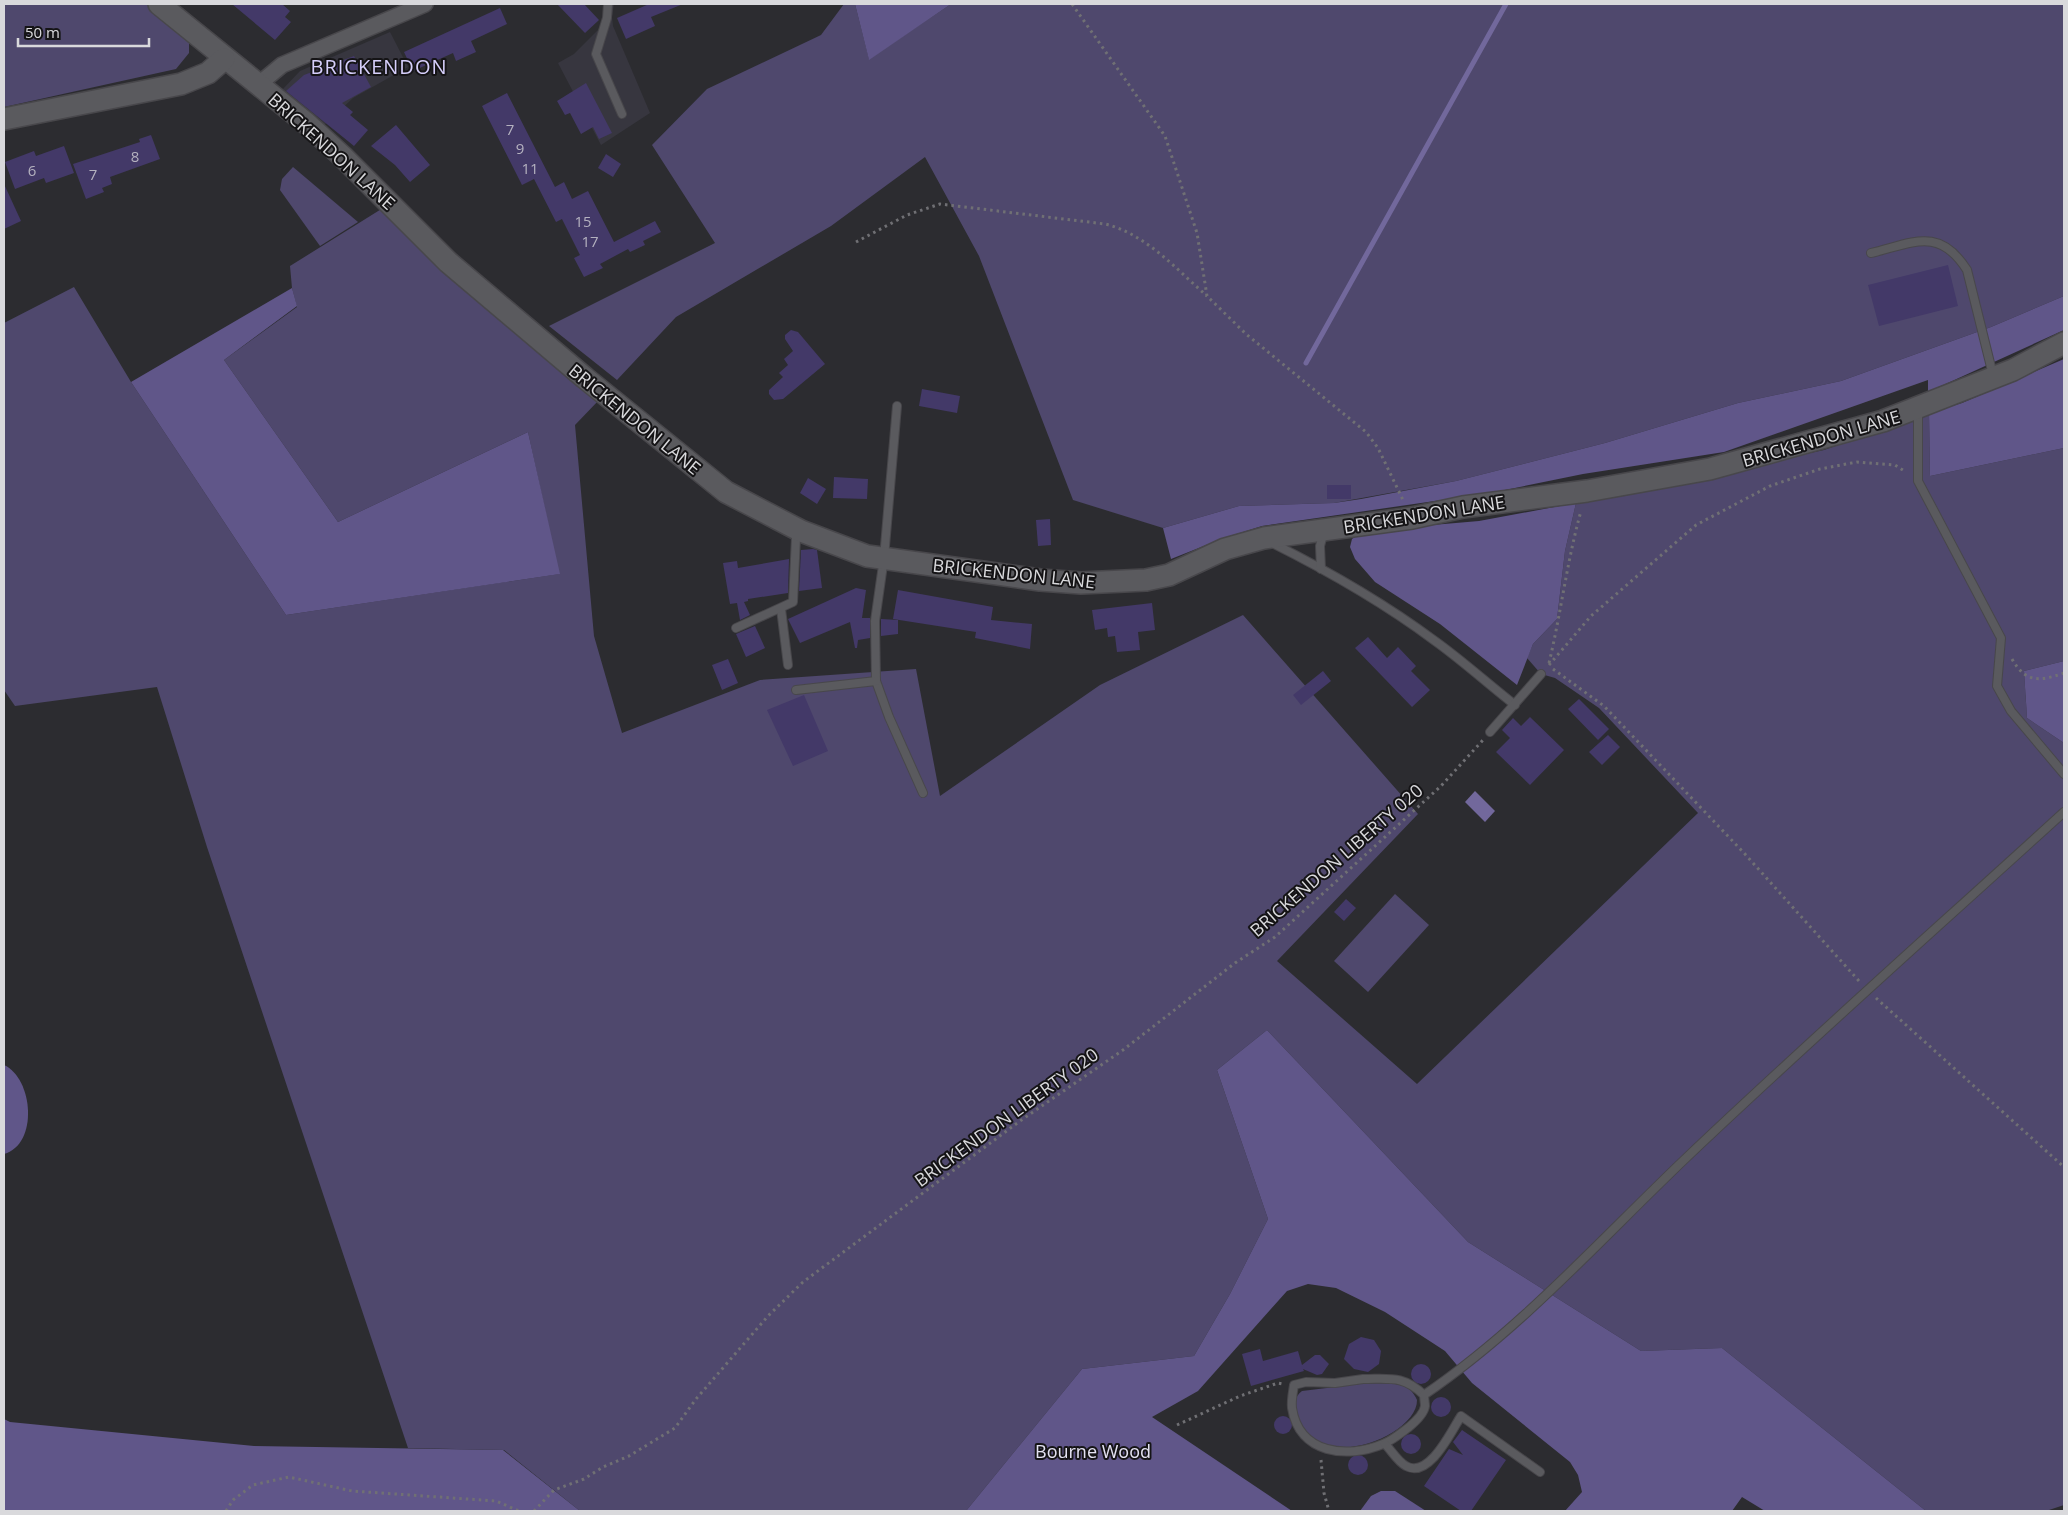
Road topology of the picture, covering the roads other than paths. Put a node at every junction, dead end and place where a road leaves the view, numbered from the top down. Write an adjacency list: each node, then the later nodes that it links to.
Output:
1 (159, 4): 4 (street, BRICKENDON LANE)
2 (425, 4): 5 (street)
3 (608, 4): 6 (lane)
4 (224, 59): 5 (street, BRICKENDON LANE); 7 (street)
5 (258, 86): 14 (street, BRICKENDON LANE)
6 (622, 114)
7 (4, 119)
8 (1872, 253): 10 (lane)
9 (2064, 343): 10 (street, BRICKENDON LANE)
10 (1993, 378): 12 (street, BRICKENDON LANE)
11 (896, 406): 16 (lane)
12 (1918, 409): 13 (street, BRICKENDON LANE); 26 (lane)
13 (1324, 529): 15 (street, BRICKENDON LANE); 17 (lane)
14 (801, 532): 16 (street, BRICKENDON LANE); 18 (lane)
15 (1264, 538): 16 (street, BRICKENDON LANE); 17 (lane)
16 (884, 558): 22 (lane)
17 (1321, 569): 24 (lane)
18 (781, 609): 19 (lane); 20 (lane)
19 (736, 628)
20 (788, 665)
21 (1541, 674): 24 (lane)
22 (876, 681): 23 (lane); 27 (lane)
23 (796, 690)
24 (1515, 705): 25 (lane)
25 (1490, 732)
26 (2064, 774)
27 (924, 793)
28 (2064, 812): 29 (lane)
29 (1424, 1395): 30 (lane); 30 (lane)
30 (1385, 1444): 31 (lane)
31 (1540, 1472)

